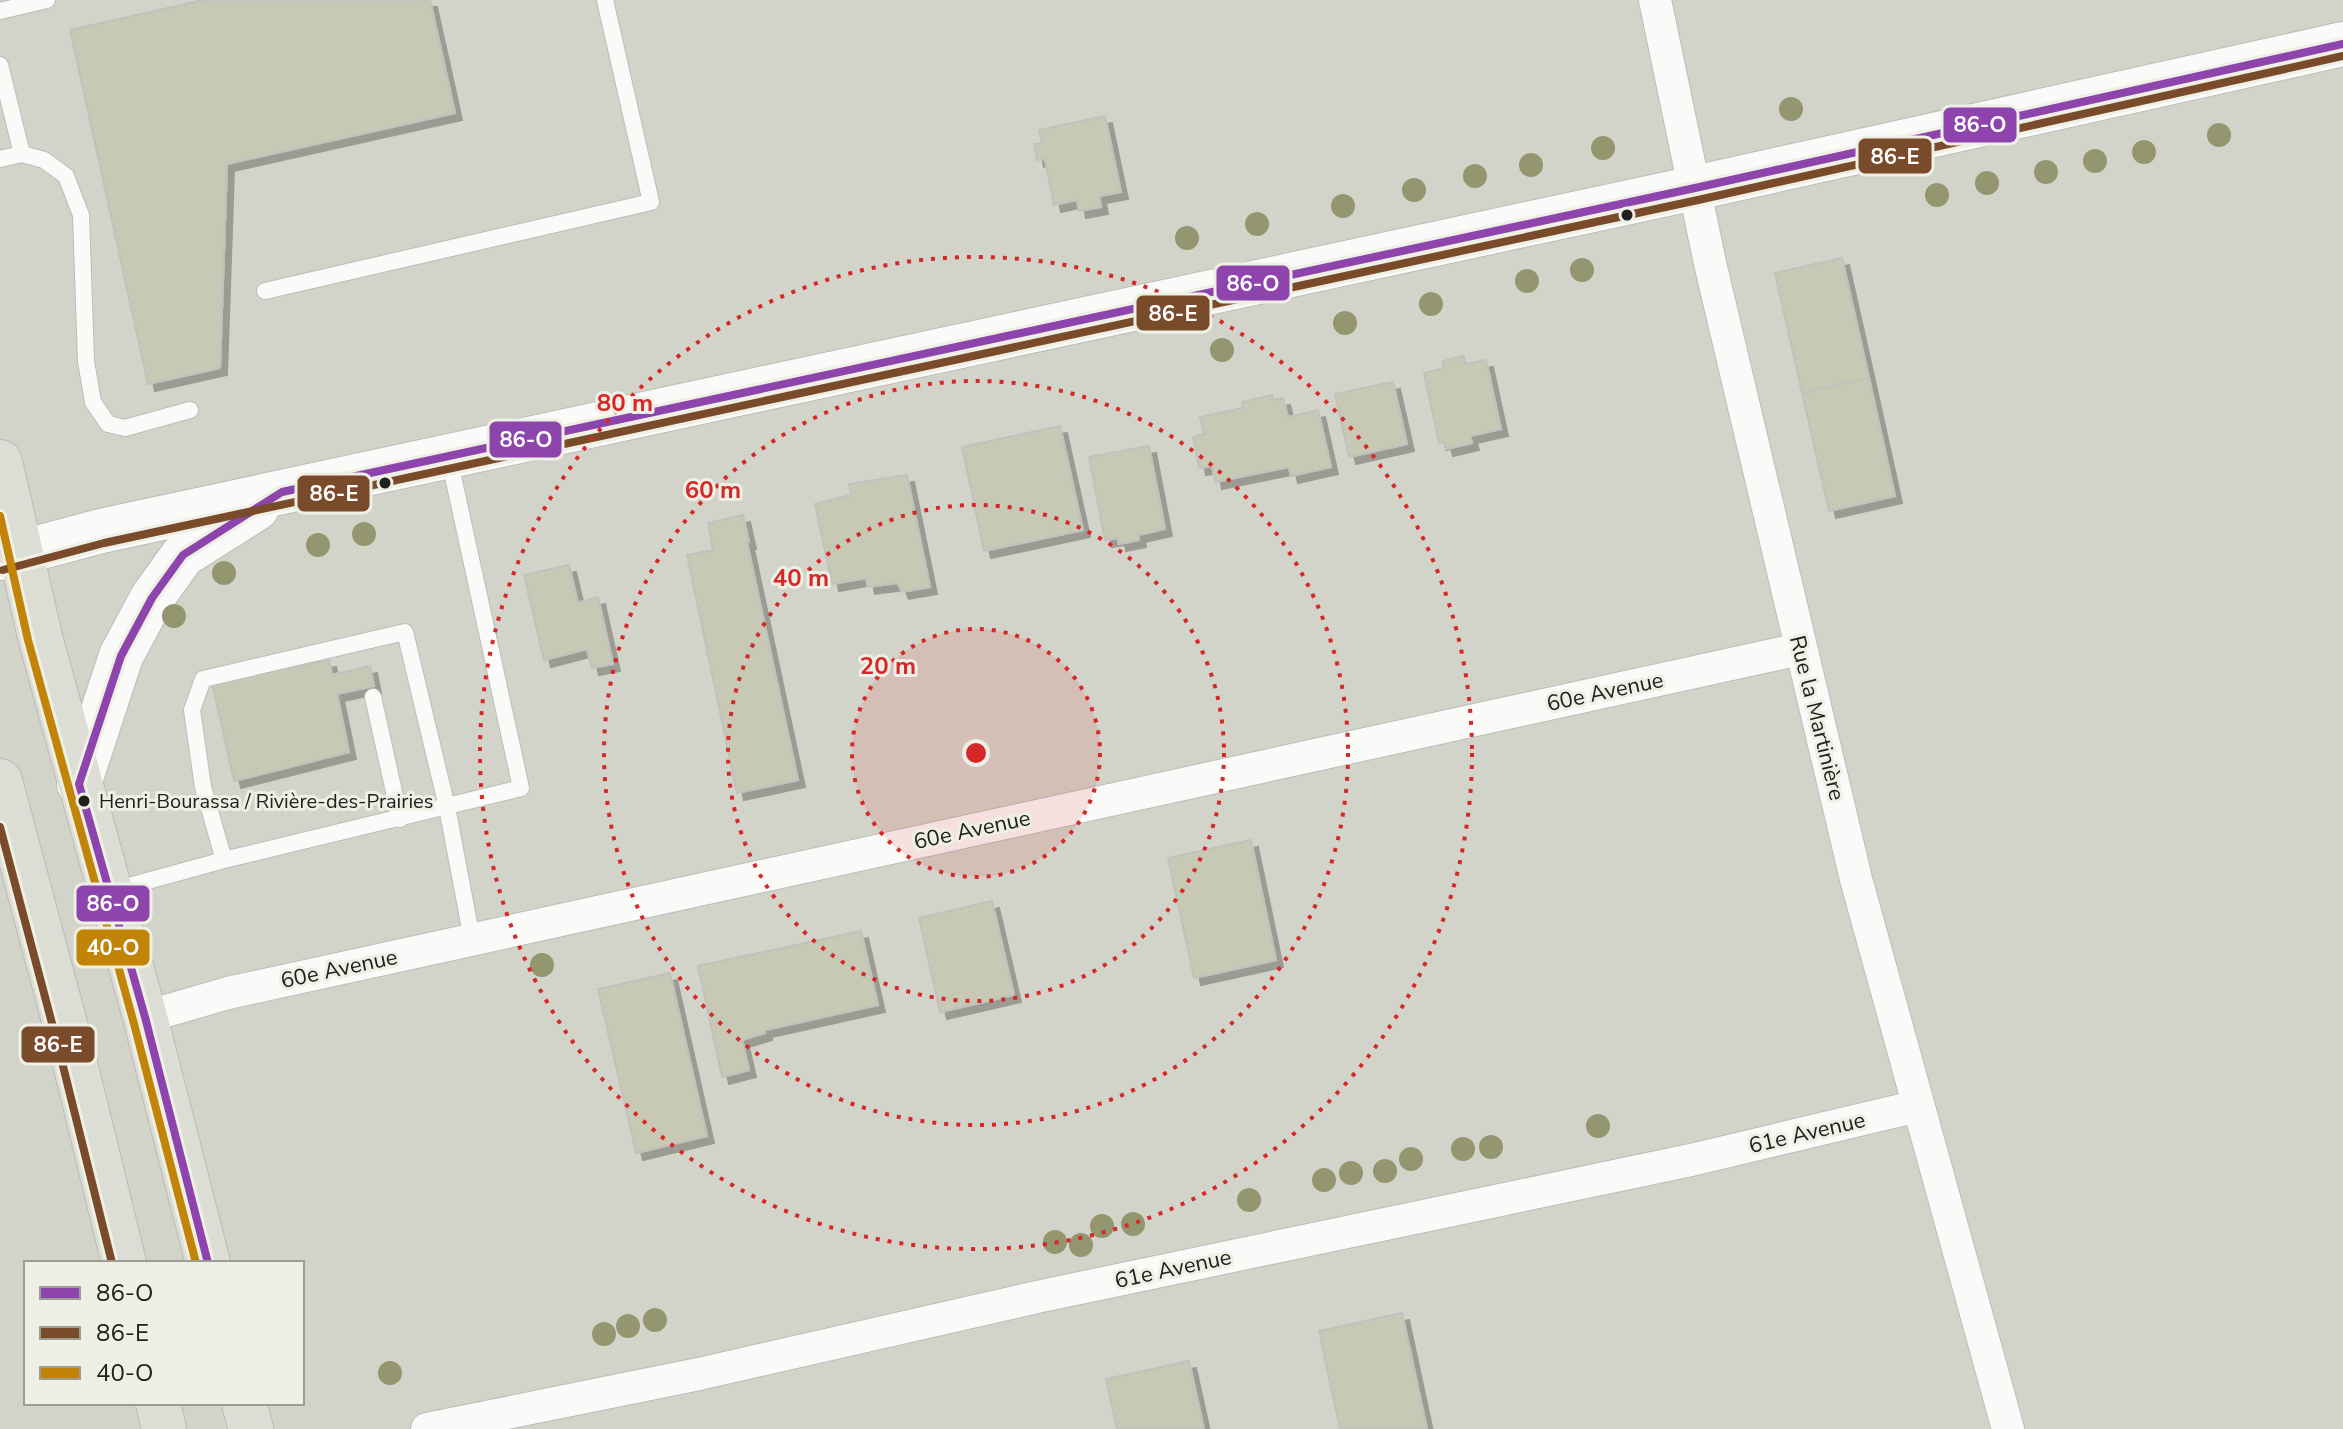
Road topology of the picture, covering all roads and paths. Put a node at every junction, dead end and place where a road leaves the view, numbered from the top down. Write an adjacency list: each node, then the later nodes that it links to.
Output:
1 (47, 0): 4 (lane)
2 (605, 0): 10 (lane)
3 (1655, 0): 9 (street, Rue la Martinière)
4 (0, 11)
5 (2343, 44): 9 (street)
6 (0, 65): 7 (lane)
7 (22, 154): 8 (lane); 11 (lane)
8 (0, 159)
9 (1695, 188): 12 (street); 16 (street, Rue la Martinière)
10 (265, 291)
11 (190, 410)
12 (449, 457): 14 (street); 20 (lane)
13 (0, 462): 15 (main road)
14 (282, 492): 15 (street); 18 (street)
15 (11, 555): 18 (main road)
16 (1800, 649): 24 (street, 60e Avenue); 26 (street, Rue la Martinière)
17 (373, 697): 21 (lane)
18 (79, 784): 23 (main road)
19 (4, 801): 27 (main road)
20 (447, 807): 21 (lane); 22 (lane); 24 (lane)
21 (400, 819): 22 (lane)
22 (224, 860): 23 (lane)
23 (109, 892): 25 (main road)
24 (472, 939): 25 (street, 60e Avenue)
25 (145, 1017): 28 (main road)
26 (1918, 1106): 33 (street, 61e Avenue); 34 (street, Rue la Martinière)
27 (124, 1261)
28 (207, 1261)
29 (158, 1405): 31 (main road)
30 (245, 1405): 32 (main road)
31 (164, 1429)
32 (251, 1429)
33 (427, 1429)
34 (2008, 1429)

